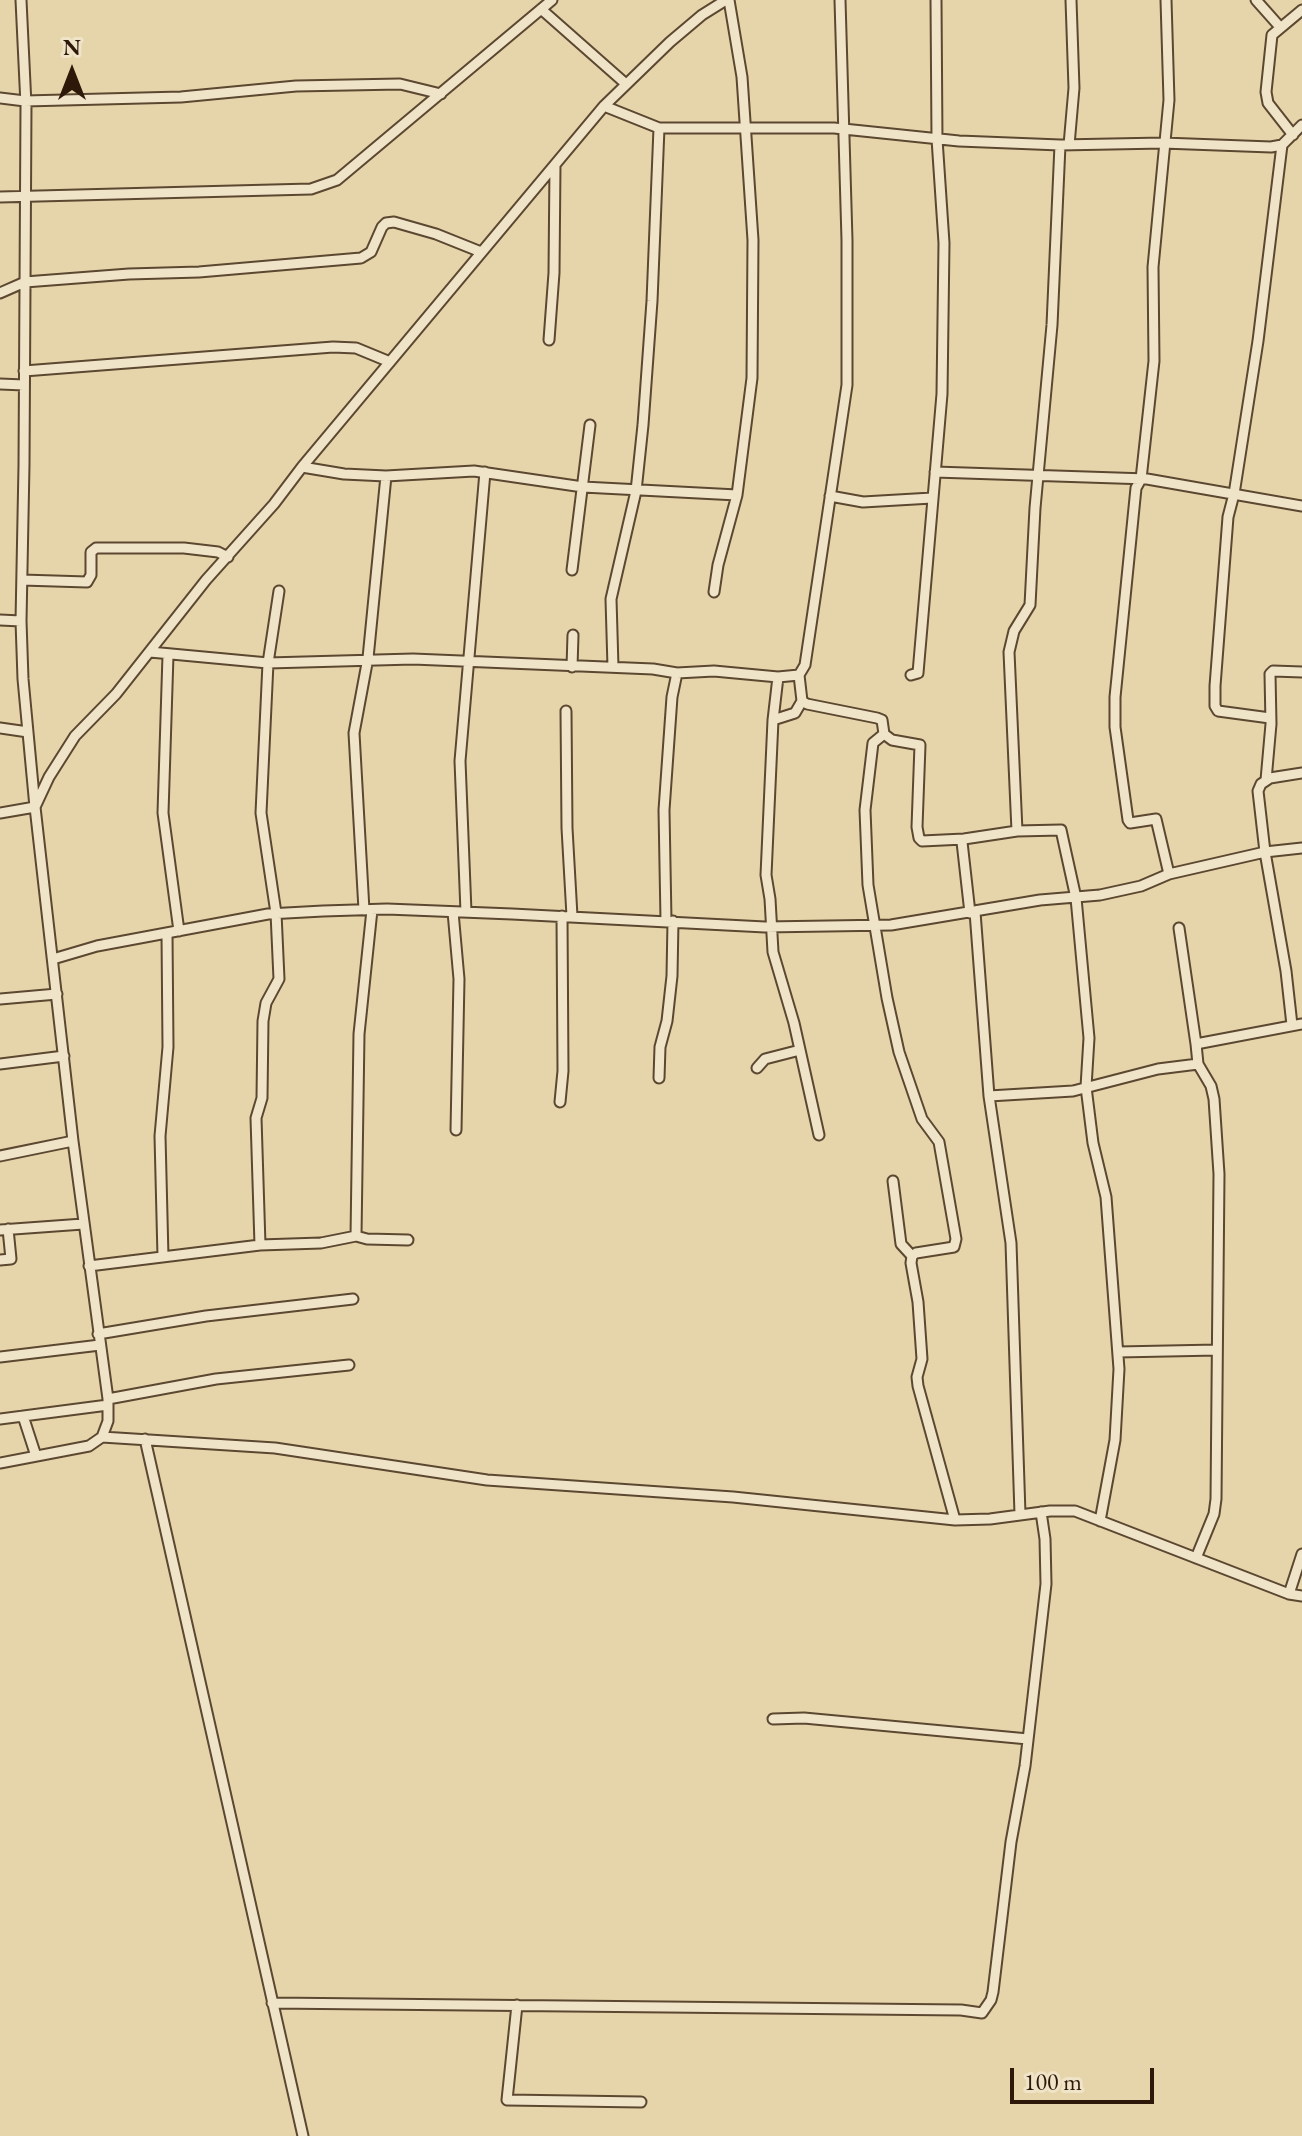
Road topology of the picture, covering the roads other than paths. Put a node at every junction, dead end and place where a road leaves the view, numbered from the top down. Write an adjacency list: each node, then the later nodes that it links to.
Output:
1 (21, 0): 15 (street)
2 (552, 0): 9 (street)
3 (728, 0): 12 (street); 18 (street)
4 (840, 0): 19 (street)
5 (936, 0): 21 (street)
6 (1071, 0): 23 (street)
7 (1166, 0): 22 (street)
8 (1256, 0): 11 (street)
9 (541, 9): 12 (street); 13 (street)
10 (1302, 10): 11 (street)
11 (1280, 27): 20 (street)
12 (626, 84): 16 (street)
13 (441, 94): 15 (street); 26 (street)
14 (0, 98): 15 (street)
15 (25, 101): 26 (street)
16 (604, 106): 17 (street); 25 (street)
17 (659, 128): 18 (street); 44 (street)
18 (747, 128): 19 (street); 46 (street)
19 (845, 129): 21 (street); 47 (street)
20 (1298, 133): 24 (street)
21 (937, 139): 23 (street); 39 (street)
22 (1163, 143): 23 (street); 24 (street); 42 (street)
23 (1065, 145): 40 (street)
24 (1282, 145): 45 (street)
25 (555, 165): 28 (street); 31 (street)
26 (25, 196): 27 (street); 29 (street)
27 (0, 197)
28 (481, 252): 29 (street); 32 (street)
29 (25, 282): 30 (street); 33 (street)
30 (0, 293)
31 (549, 340)
32 (390, 362): 33 (street); 37 (street)
33 (24, 371): 35 (street)
34 (0, 384): 35 (street)
35 (24, 385): 52 (street)
36 (590, 425): 43 (street)
37 (302, 467): 41 (street); 50 (street)
38 (485, 472): 41 (street); 43 (street); 61 (street)
39 (935, 472): 40 (street); 48 (street)
40 (1038, 475): 42 (street); 81 (street)
41 (386, 476): 60 (street)
42 (1141, 479): 45 (street); 85 (street)
43 (583, 487): 44 (street); 51 (street)
44 (636, 491): 46 (street); 64 (street)
45 (1234, 494): 49 (street); 72 (street)
46 (737, 495): 54 (street)
47 (830, 496): 48 (street); 67 (street)
48 (932, 498): 68 (street)
49 (1302, 506)
50 (228, 557): 52 (street); 58 (street)
51 (572, 570)
52 (22, 580): 56 (street)
53 (279, 591): 62 (street)
54 (714, 592)
55 (0, 620): 56 (street)
56 (21, 621): 75 (street)
57 (573, 635): 63 (street)
58 (150, 652): 59 (street); 79 (street)
59 (168, 655): 62 (street); 97 (street)
60 (368, 658): 61 (street); 62 (street); 87 (street)
61 (467, 660): 63 (street); 89 (street)
62 (268, 663): 90 (street)
63 (572, 667): 64 (street)
64 (613, 667): 66 (street)
65 (1302, 672): 72 (street)
66 (677, 673): 69 (street); 93 (street)
67 (799, 675): 69 (street); 70 (street)
68 (911, 675)
69 (778, 677): 73 (street)
70 (802, 701): 73 (street); 76 (street)
71 (566, 711): 92 (street)
72 (1270, 718): 78 (street)
73 (773, 720): 95 (street)
74 (0, 728): 75 (street)
75 (28, 732): 79 (street)
76 (884, 734): 82 (street); 94 (street)
77 (1302, 773): 78 (street)
78 (1266, 780): 84 (street)
79 (35, 807): 80 (street); 99 (street)
80 (0, 813)
81 (1017, 831): 82 (street); 86 (street)
82 (964, 839): 91 (street)
83 (1302, 848): 84 (street)
84 (1265, 852): 85 (street); 102 (street)
85 (1169, 874): 86 (street)
86 (1076, 898): 91 (street); 110 (street)
87 (368, 910): 88 (street); 90 (street); 120 (street)
88 (453, 912): 89 (street); 113 (street)
89 (466, 912): 92 (street)
90 (276, 913): 97 (street); 122 (street)
91 (972, 913): 94 (street); 111 (street)
92 (567, 916): 93 (street); 112 (street)
93 (670, 921): 95 (street); 109 (street)
94 (874, 925): 95 (street); 123 (street)
95 (770, 927): 104 (street)
96 (1179, 928): 103 (street)
97 (179, 931): 98 (street)
98 (167, 934): 99 (street); 124 (street)
99 (53, 959): 100 (street)
100 (57, 994): 101 (street); 105 (street)
101 (0, 999)
102 (1297, 1024): 103 (street)
103 (1196, 1044): 107 (street)
104 (800, 1050): 108 (street); 114 (street)
105 (64, 1056): 106 (street); 115 (street)
106 (0, 1064)
107 (1198, 1064): 110 (street); 130 (street)
108 (757, 1068)
109 (659, 1078)
110 (1086, 1087): 111 (street); 131 (street)
111 (989, 1096): 142 (street)
112 (560, 1102)
113 (456, 1130)
114 (819, 1135)
115 (73, 1141): 116 (street); 118 (street)
116 (0, 1156)
117 (893, 1181): 123 (street)
118 (83, 1224): 119 (street); 126 (street)
119 (4, 1230): 125 (street)
120 (356, 1236): 121 (street); 122 (street)
121 (408, 1240)
122 (260, 1245): 124 (street)
123 (912, 1256): 143 (street)
124 (163, 1257): 126 (street)
125 (0, 1260)
126 (89, 1266): 128 (street)
127 (353, 1299): 128 (street)
128 (98, 1334): 129 (street)
129 (100, 1345): 132 (street); 134 (street)
130 (1217, 1350): 131 (street); 146 (street)
131 (1118, 1352): 144 (street)
132 (0, 1357)
133 (349, 1365): 134 (street)
134 (108, 1402): 135 (street); 137 (street)
135 (23, 1416): 136 (street); 139 (street)
136 (0, 1419)
137 (102, 1437): 138 (street); 139 (street)
138 (145, 1439): 143 (street); 151 (street)
139 (36, 1456): 140 (street)
140 (0, 1463)
141 (1041, 1512): 142 (street); 144 (street); 150 (street)
142 (1020, 1514): 143 (street)
143 (955, 1520)
144 (1100, 1521): 146 (street)
145 (1302, 1554): 147 (street)
146 (1196, 1558): 147 (street)
147 (1289, 1594): 148 (street)
148 (1302, 1596)
149 (773, 1719): 150 (street)
150 (1028, 1739): 152 (street)
151 (272, 2003): 152 (street); 154 (street)
152 (517, 2005): 153 (street)
153 (641, 2102)
154 (303, 2136)

